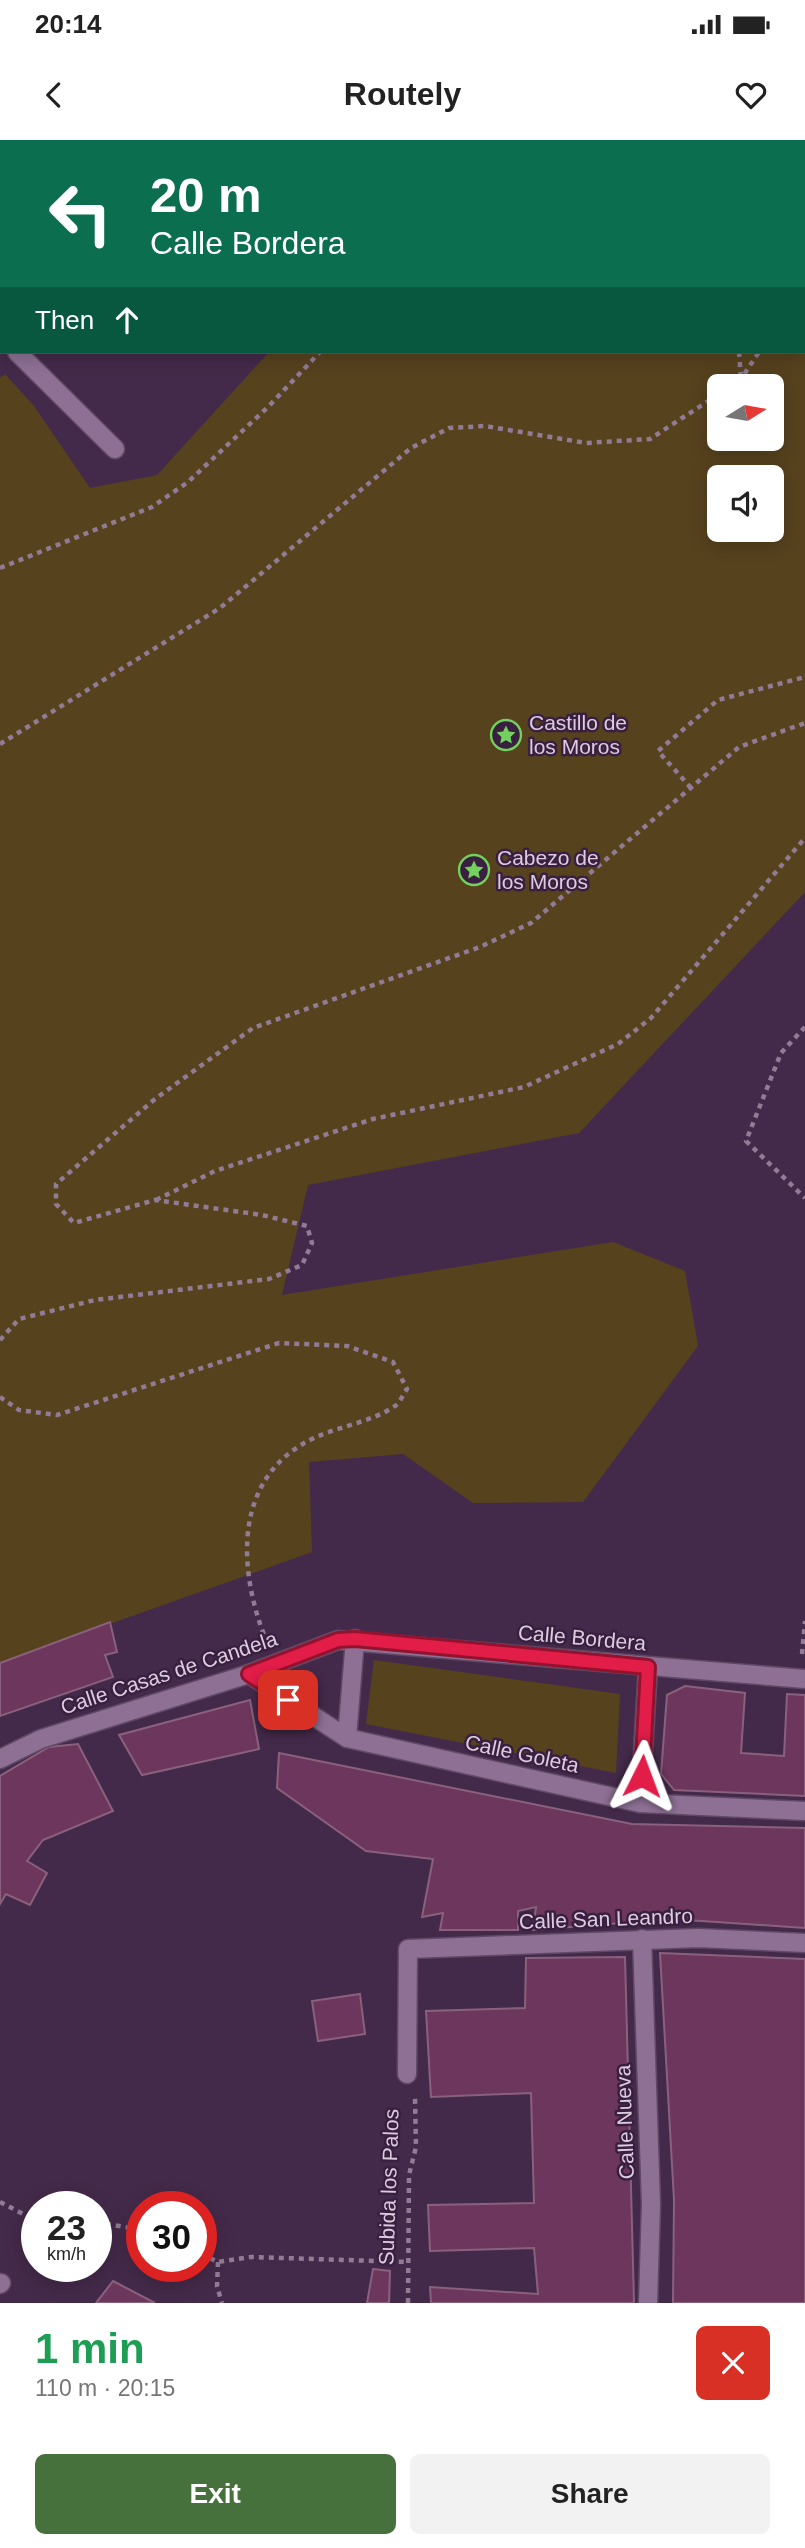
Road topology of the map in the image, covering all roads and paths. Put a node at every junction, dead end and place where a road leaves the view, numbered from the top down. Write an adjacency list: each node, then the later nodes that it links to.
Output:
1 (19, 354): 8 (street)
2 (318, 354): 9 (path)
3 (739, 354): 5 (path)
4 (758, 354): 6 (path)
5 (741, 374)
6 (744, 374)
7 (707, 402): 12 (path)
8 (116, 449)
9 (0, 568)
10 (805, 677): 13 (path)
11 (805, 723): 13 (path)
12 (0, 744)
13 (691, 788): 17 (path)
14 (805, 838): 17 (path)
15 (805, 1027): 16 (path)
16 (805, 1198)
17 (155, 1200): 18 (path)
18 (0, 1340)
19 (0, 1397): 21 (path)
20 (355, 1639): 21 (street, Calle Casas de Candela); 22 (street, Calle Bordera); 25 (street)
21 (276, 1664): 23 (street, Calle Casas de Candela)
22 (648, 1667): 24 (street, Calle Bordera); 27 (street)
23 (249, 1674): 25 (street, Calle Goleta); 26 (street, Calle Casas de Candela)
24 (805, 1679)
25 (347, 1738): 27 (street, Calle Goleta)
26 (0, 1759)
27 (640, 1803): 28 (street, Calle Goleta)
28 (805, 1811)
29 (642, 1939): 30 (street, Calle San Leandro); 31 (street, Calle San Leandro); 36 (street, Calle Nueva)
30 (805, 1943)
31 (407, 2074): 35 (path, Subida los Palos)
32 (0, 2202): 33 (path)
33 (21, 2213)
34 (218, 2262): 35 (path); 37 (path)
35 (408, 2262): 38 (path, Subida los Palos)
36 (649, 2297)
37 (222, 2303)
38 (408, 2303)

